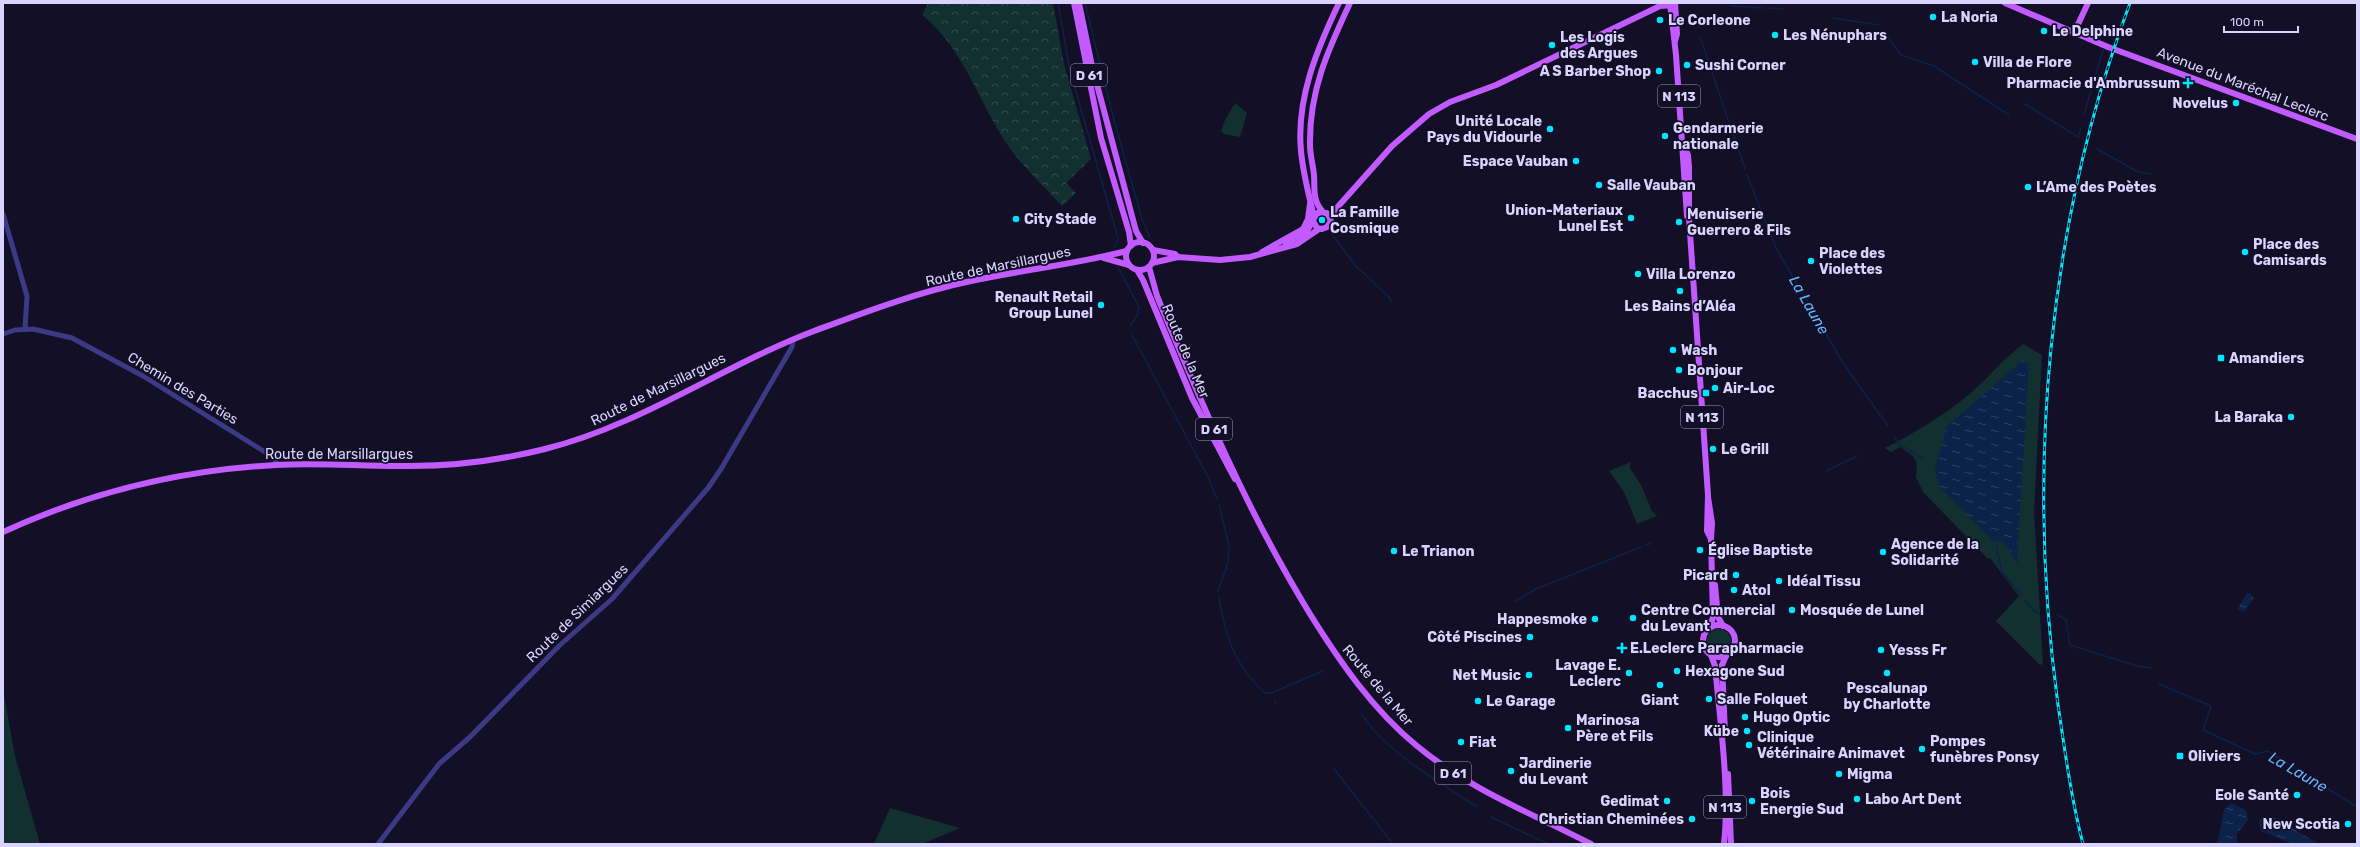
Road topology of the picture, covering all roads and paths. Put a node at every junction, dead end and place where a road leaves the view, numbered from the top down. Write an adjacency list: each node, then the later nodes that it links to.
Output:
1 (1074, 3): 17 (main road, D 61)
2 (1078, 3): 15 (main road, D 61)
3 (1339, 3): 10 (main road)
4 (1350, 3): 12 (main road)
5 (2004, 3): 8 (main road, Avenue du Maréchal Leclerc)
6 (2088, 3): 8 (main road)
7 (1673, 4): 12 (main road); 31 (main road, N 113)
8 (2074, 33): 9 (main road, Avenue du Maréchal Leclerc)
9 (2357, 139)
10 (1310, 204): 13 (main road); 19 (main road)
11 (3, 214): 25 (street)
12 (1327, 214): 13 (main road); 14 (main road)
13 (1313, 219): 14 (main road); 16 (main road)
14 (1319, 229): 16 (main road)
15 (1143, 243): 17 (main road); 18 (main road)
16 (1280, 248): 19 (main road)
17 (1129, 249): 21 (main road, Route de Marsillargues); 22 (main road)
18 (1153, 250): 20 (main road); 23 (main road)
19 (1260, 254): 20 (main road)
20 (1178, 257): 23 (main road)
21 (1104, 258): 22 (main road, Route de Marsillargues); 27 (main road, Route de Marsillargues)
22 (1129, 265): 24 (main road)
23 (1151, 265): 24 (main road); 29 (main road, Route de la Mer / D 61)
24 (1137, 270): 29 (main road, Route de la Mer / D 61)
25 (25, 329): 26 (street, Chemin des Parties); 28 (street, Chemin des Parties)
26 (3, 334)
27 (792, 340): 28 (main road, Route de Marsillargues); 36 (street, Route de Simiargues)
28 (278, 464): 30 (main road, Route de Marsillargues)
29 (1238, 483): 37 (main road, Route de la Mer / D 61)
30 (3, 532)
31 (1712, 570): 32 (main road, N 113); 33 (main road, N 113)
32 (1723, 626): 33 (main road); 35 (main road)
33 (1710, 628): 34 (main road)
34 (1711, 655): 35 (main road); 38 (main road, N 113)
35 (1726, 656): 39 (main road, N 113)
36 (378, 844)
37 (1592, 844)
38 (1724, 844)
39 (1732, 844)

